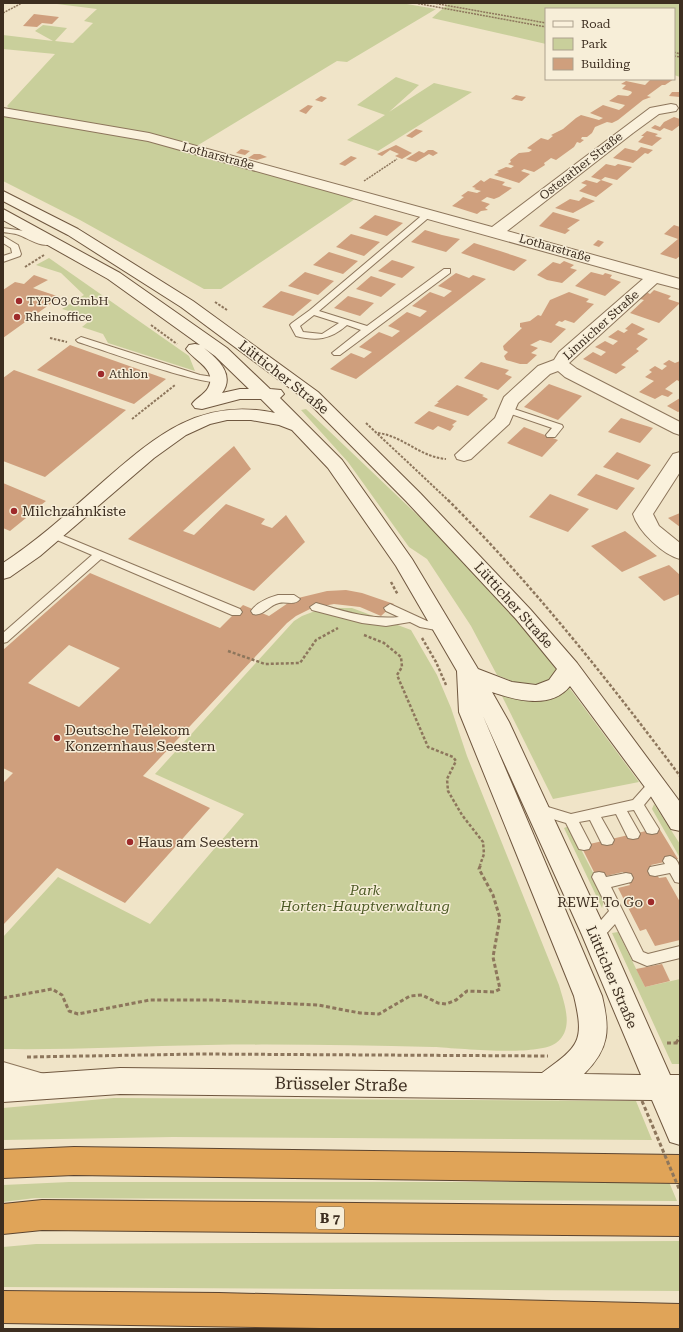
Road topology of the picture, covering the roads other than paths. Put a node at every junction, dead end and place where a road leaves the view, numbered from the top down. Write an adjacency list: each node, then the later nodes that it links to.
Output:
1 (671, 108): 7 (main road, Osterather Straße)
2 (3, 112): 5 (main road, Lotharstraße)
3 (3, 195): 25 (main road, Lütticher Straße)
4 (3, 214): 9 (main road, Lütticher Straße)
5 (429, 214): 7 (main road, Lotharstraße); 15 (lane)
6 (3, 230): 9 (lane)
7 (496, 232): 13 (main road, Lotharstraße)
8 (3, 239): 10 (lane)
9 (46, 245): 11 (main road, Lütticher Straße)
10 (3, 259)
11 (84, 259): 21 (main road); 22 (main road, Lütticher Straße)
12 (447, 271): 17 (lane)
13 (655, 276): 14 (main road, Lotharstraße); 20 (main road, Linnicher Straße)
14 (678, 280)
15 (312, 312): 16 (lane); 16 (lane)
16 (345, 322): 17 (lane)
17 (368, 329): 19 (lane)
18 (81, 340): 21 (lane)
19 (337, 353)
20 (560, 364): 24 (main road, Linnicher Straße); 27 (main road)
21 (220, 381): 23 (main road)
22 (266, 393): 23 (main road); 25 (main road); 26 (main road, Lütticher Straße)
23 (202, 404): 29 (main road)
24 (508, 410): 28 (lane); 30 (main road, Linnicher Straße)
25 (328, 411): 44 (main road, Lütticher Straße)
26 (300, 426): 29 (main road); 42 (main road, Lütticher Straße)
27 (680, 429)
28 (551, 435)
29 (150, 451): 32 (main road)
30 (464, 455)
31 (680, 458): 33 (main road)
32 (54, 536): 34 (lane); 35 (main road)
33 (680, 553)
34 (100, 554): 40 (lane); 43 (lane)
35 (3, 572)
36 (294, 599): 39 (lane)
37 (316, 607): 41 (lane)
38 (390, 608): 41 (lane)
39 (257, 611)
40 (236, 612)
41 (410, 618): 42 (lane)
42 (441, 627): 45 (main road, Lütticher Straße)
43 (3, 640)
44 (569, 668): 45 (main road); 46 (main road, Lütticher Straße)
45 (467, 673): 49 (main road, Lütticher Straße); 65 (main road)
46 (655, 784): 47 (lane); 52 (main road, Lütticher Straße)
47 (637, 804): 48 (lane); 53 (lane)
48 (619, 808): 50 (lane); 54 (lane)
49 (538, 809): 51 (lane); 61 (main road, Lütticher Straße)
50 (593, 814): 51 (lane); 55 (lane)
51 (571, 819): 56 (lane)
52 (680, 822)
53 (652, 829)
54 (633, 834)
55 (606, 840)
56 (584, 845)
57 (675, 868): 58 (lane)
58 (655, 871)
59 (626, 878): 60 (lane)
60 (617, 912): 61 (lane); 62 (lane)
61 (595, 935): 67 (main road, Lütticher Straße)
62 (680, 952)
63 (3, 1069): 64 (lane)
64 (57, 1084): 65 (main road, Brüsseler Straße); 66 (main road, Brüsseler Straße)
65 (547, 1086): 67 (main road, Brüsseler Straße)
66 (3, 1089)
67 (661, 1092): 68 (main road, Lütticher Straße)
68 (680, 1132)
69 (3, 1164): 70 (highway)
70 (680, 1169)
71 (3, 1218): 72 (highway, B 7)
72 (669, 1220)
73 (3, 1307): 74 (highway)
74 (680, 1320)

